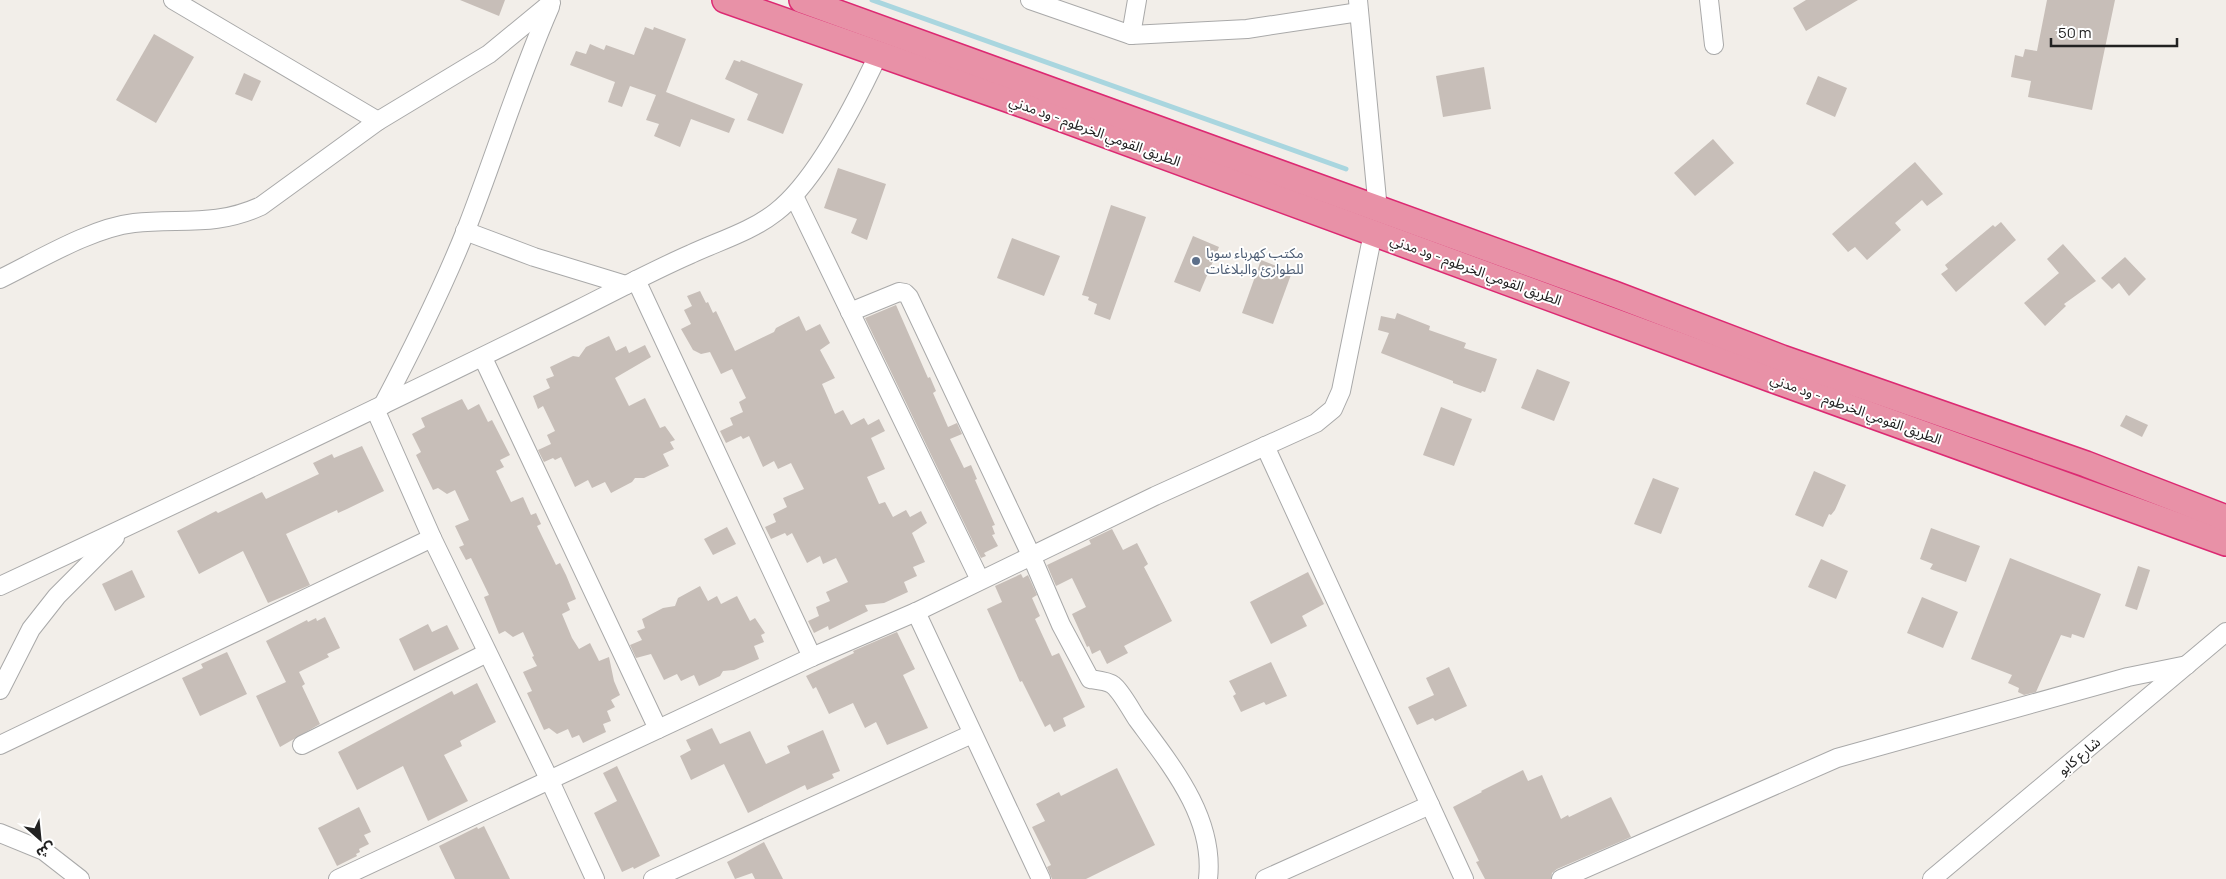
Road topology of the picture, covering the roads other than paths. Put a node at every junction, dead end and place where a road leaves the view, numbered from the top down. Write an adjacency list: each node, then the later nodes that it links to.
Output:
1 (172, 0): 12 (street)
2 (725, 0): 11 (highway, الطريق القومي الخرطوم - ود مدني)
3 (802, 0): 14 (highway, الطريق القومي الخرطوم - ود مدني)
4 (1030, 0): 9 (street)
5 (1137, 0): 9 (street)
6 (1709, 0): 10 (street)
7 (552, 2): 12 (street); 15 (street)
8 (1359, 6): 9 (street); 14 (street)
9 (1131, 35)
10 (1714, 45)
11 (879, 54): 13 (street); 14 (highway, الطريق القومي الخرطوم - ود مدني)
12 (378, 121): 16 (street)
13 (794, 196): 17 (street); 18 (street)
14 (1376, 222): 21 (street); 22 (highway, الطريق القومي الخرطوم - ود مدني); 25 (highway, الطريق القومي الخرطوم - ود مدني)
15 (465, 231): 17 (street); 20 (street)
16 (0, 279)
17 (631, 282): 19 (street); 32 (street)
18 (850, 312): 26 (street); 27 (street)
19 (483, 358): 20 (street); 35 (street)
20 (379, 407): 23 (street); 24 (street)
21 (1265, 446): 26 (street); 40 (street)
22 (2226, 518)
23 (124, 528): 28 (street); 34 (street)
24 (432, 538): 31 (street); 37 (street)
25 (2226, 543)
26 (1031, 555): 27 (street); 47 (street)
27 (980, 580): 29 (street)
28 (0, 586)
29 (916, 612): 32 (street); 36 (street)
30 (2226, 632): 33 (street, شارع كابو)
31 (487, 653): 38 (street); 39 (street)
32 (812, 657): 35 (street)
33 (2187, 665): 50 (street); 51 (street, شارع كابو)
34 (0, 690)
35 (658, 729): 39 (street)
36 (972, 734): 45 (street); 46 (street)
37 (0, 744)
38 (302, 745)
39 (550, 781): 43 (street); 44 (street)
40 (1430, 805): 48 (street); 49 (street)
41 (0, 833): 42 (street)
42 (80, 879)
43 (338, 879)
44 (595, 879)
45 (653, 879)
46 (1041, 879)
47 (1208, 879)
48 (1266, 879)
49 (1464, 879)
50 (1561, 879)
51 (1932, 879)

